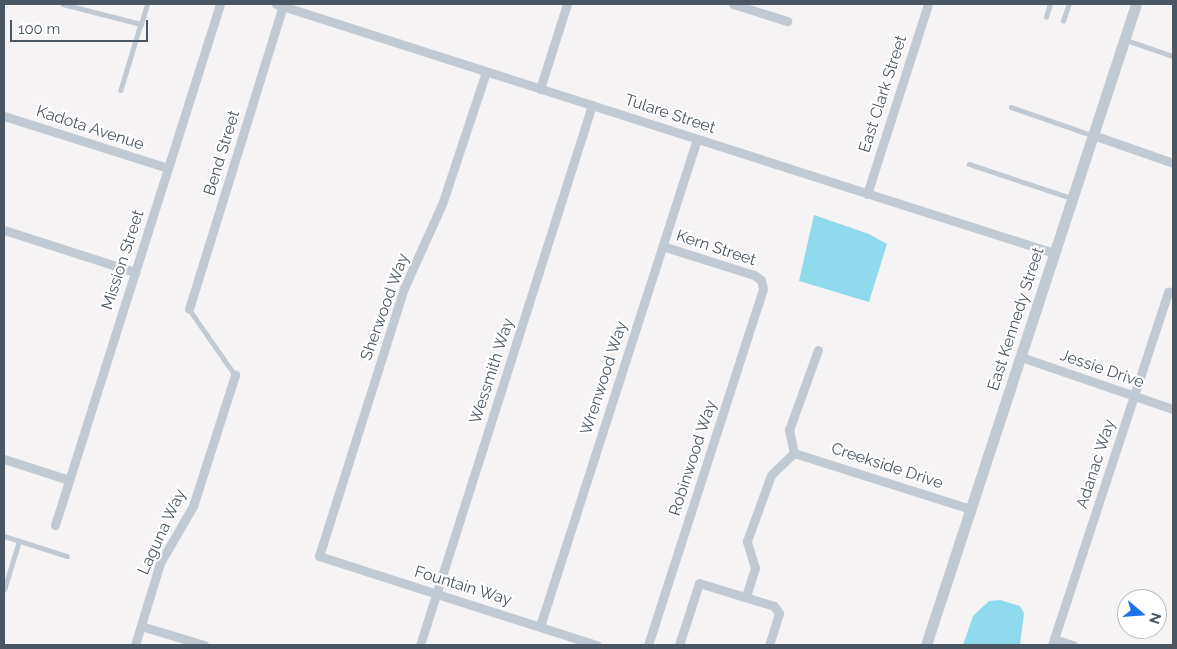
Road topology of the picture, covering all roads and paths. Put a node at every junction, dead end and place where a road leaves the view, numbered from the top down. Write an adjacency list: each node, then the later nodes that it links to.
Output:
1 (63, 4): 14 (lane)
2 (147, 4): 14 (lane)
3 (220, 4): 27 (street, Mission Street)
4 (567, 4): 18 (street)
5 (733, 4): 12 (street)
6 (928, 4): 28 (street, East Clark Street)
7 (1050, 4): 11 (lane)
8 (1069, 4): 13 (lane)
9 (1136, 4): 15 (street, East Kennedy Street)
10 (280, 5): 17 (street, Tulare Street); 36 (street, Bend Street)
11 (1046, 17)
12 (787, 21)
13 (1063, 21)
14 (141, 24): 19 (lane)
15 (1125, 40): 16 (lane); 23 (street, East Kennedy Street)
16 (1173, 56)
17 (486, 72): 18 (street, Tulare Street); 50 (street, Sherwood Way)
18 (540, 89): 20 (street, Tulare Street)
19 (121, 90)
20 (592, 105): 24 (street, Tulare Street); 52 (street, Wessmith Way)
21 (1011, 108): 23 (lane)
22 (4, 116): 27 (street, Kadota Avenue)
23 (1093, 135): 25 (street); 29 (street, East Kennedy Street)
24 (697, 138): 28 (street, Tulare Street); 31 (street, Wrenwood Way)
25 (1173, 163)
26 (969, 164): 29 (lane)
27 (168, 168): 33 (street, Mission Street)
28 (868, 194): 32 (street, Tulare Street)
29 (1072, 198): 32 (street, East Kennedy Street)
30 (4, 230): 33 (street)
31 (662, 246): 34 (street, Kern Street); 55 (street, Wrenwood Way)
32 (1054, 253): 38 (street, East Kennedy Street)
33 (135, 272): 44 (street, Mission Street)
34 (761, 280): 61 (street, Robinwood Way)
35 (1168, 292): 40 (street, Adanac Way)
36 (189, 308): 39 (lane)
37 (818, 350): 42 (street)
38 (1021, 357): 40 (street, Jessie Drive); 45 (street, East Kennedy Street)
39 (235, 376): 54 (street, Laguna Way)
40 (1134, 396): 41 (street, Jessie Drive); 56 (street, Adanac Way)
41 (1173, 409)
42 (794, 453): 45 (street, Creekside Drive); 53 (street)
43 (4, 459): 44 (street)
44 (69, 480): 46 (street, Mission Street)
45 (971, 509): 64 (street, East Kennedy Street)
46 (55, 525)
47 (4, 536): 48 (lane)
48 (19, 541): 49 (lane); 51 (lane)
49 (67, 556)
50 (319, 556): 52 (street, Fountain Way)
51 (4, 590)
52 (436, 594): 55 (street, Fountain Way); 59 (street, Wessmith Way)
53 (746, 596): 62 (street); 63 (street)
54 (141, 626): 57 (street, Laguna Way); 58 (street)
55 (540, 626): 60 (street, Fountain Way)
56 (1053, 642): 65 (street)
57 (135, 645)
58 (204, 645)
59 (420, 645)
60 (597, 645)
61 (648, 645)
62 (679, 645)
63 (769, 645)
64 (926, 645)
65 (1073, 645)

